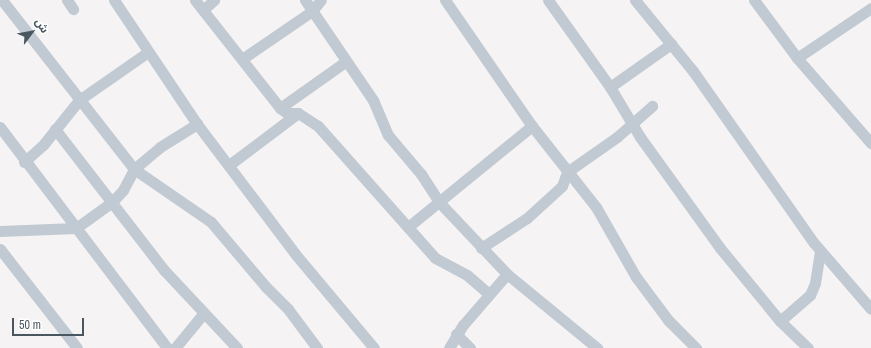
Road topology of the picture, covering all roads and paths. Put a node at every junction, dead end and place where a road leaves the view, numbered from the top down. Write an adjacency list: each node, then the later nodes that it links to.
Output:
1 (2, 0): 20 (street)
2 (114, 0): 15 (street)
3 (195, 0): 12 (street)
4 (214, 0): 12 (street)
5 (305, 0): 13 (street)
6 (321, 0): 13 (street)
7 (445, 0): 26 (street)
8 (548, 0): 19 (street)
9 (635, 0): 14 (street)
10 (754, 0): 16 (street)
11 (871, 8): 16 (street)
12 (202, 10): 17 (street)
13 (312, 11): 17 (street); 18 (street)
14 (671, 44): 19 (street); 41 (street)
15 (148, 52): 20 (street); 24 (street)
16 (797, 58): 29 (street)
17 (242, 59): 22 (street)
18 (345, 62): 22 (street); 35 (street)
19 (610, 87): 25 (street)
20 (80, 100): 28 (street); 32 (street)
21 (652, 106): 25 (street)
22 (280, 108): 23 (street)
23 (298, 113): 31 (street); 36 (street)
24 (197, 124): 31 (street); 32 (street)
25 (632, 125): 33 (street); 46 (street)
26 (532, 126): 33 (street); 35 (street)
27 (0, 127): 30 (street)
28 (55, 129): 30 (street); 34 (street)
29 (871, 143)
30 (24, 162): 37 (street)
31 (229, 165): 53 (street)
32 (134, 169): 34 (street); 52 (street)
33 (567, 172): 39 (street); 57 (street)
34 (112, 202): 37 (street); 45 (street)
35 (439, 202): 36 (street); 39 (street)
36 (408, 227): 43 (street)
37 (76, 228): 38 (street); 49 (street)
38 (0, 231)
39 (481, 248): 42 (street)
40 (0, 249): 48 (street)
41 (820, 250): 44 (street); 46 (street)
42 (507, 274): 43 (street); 56 (street)
43 (489, 294): 47 (street)
44 (871, 309)
45 (203, 314): 50 (street); 51 (street)
46 (780, 321): 58 (street)
47 (456, 334): 54 (street); 55 (street)
48 (77, 348)
49 (167, 348)
50 (175, 348)
51 (237, 348)
52 (317, 348)
53 (374, 348)
54 (449, 348)
55 (470, 348)
56 (597, 348)
57 (696, 348)
58 (808, 348)

